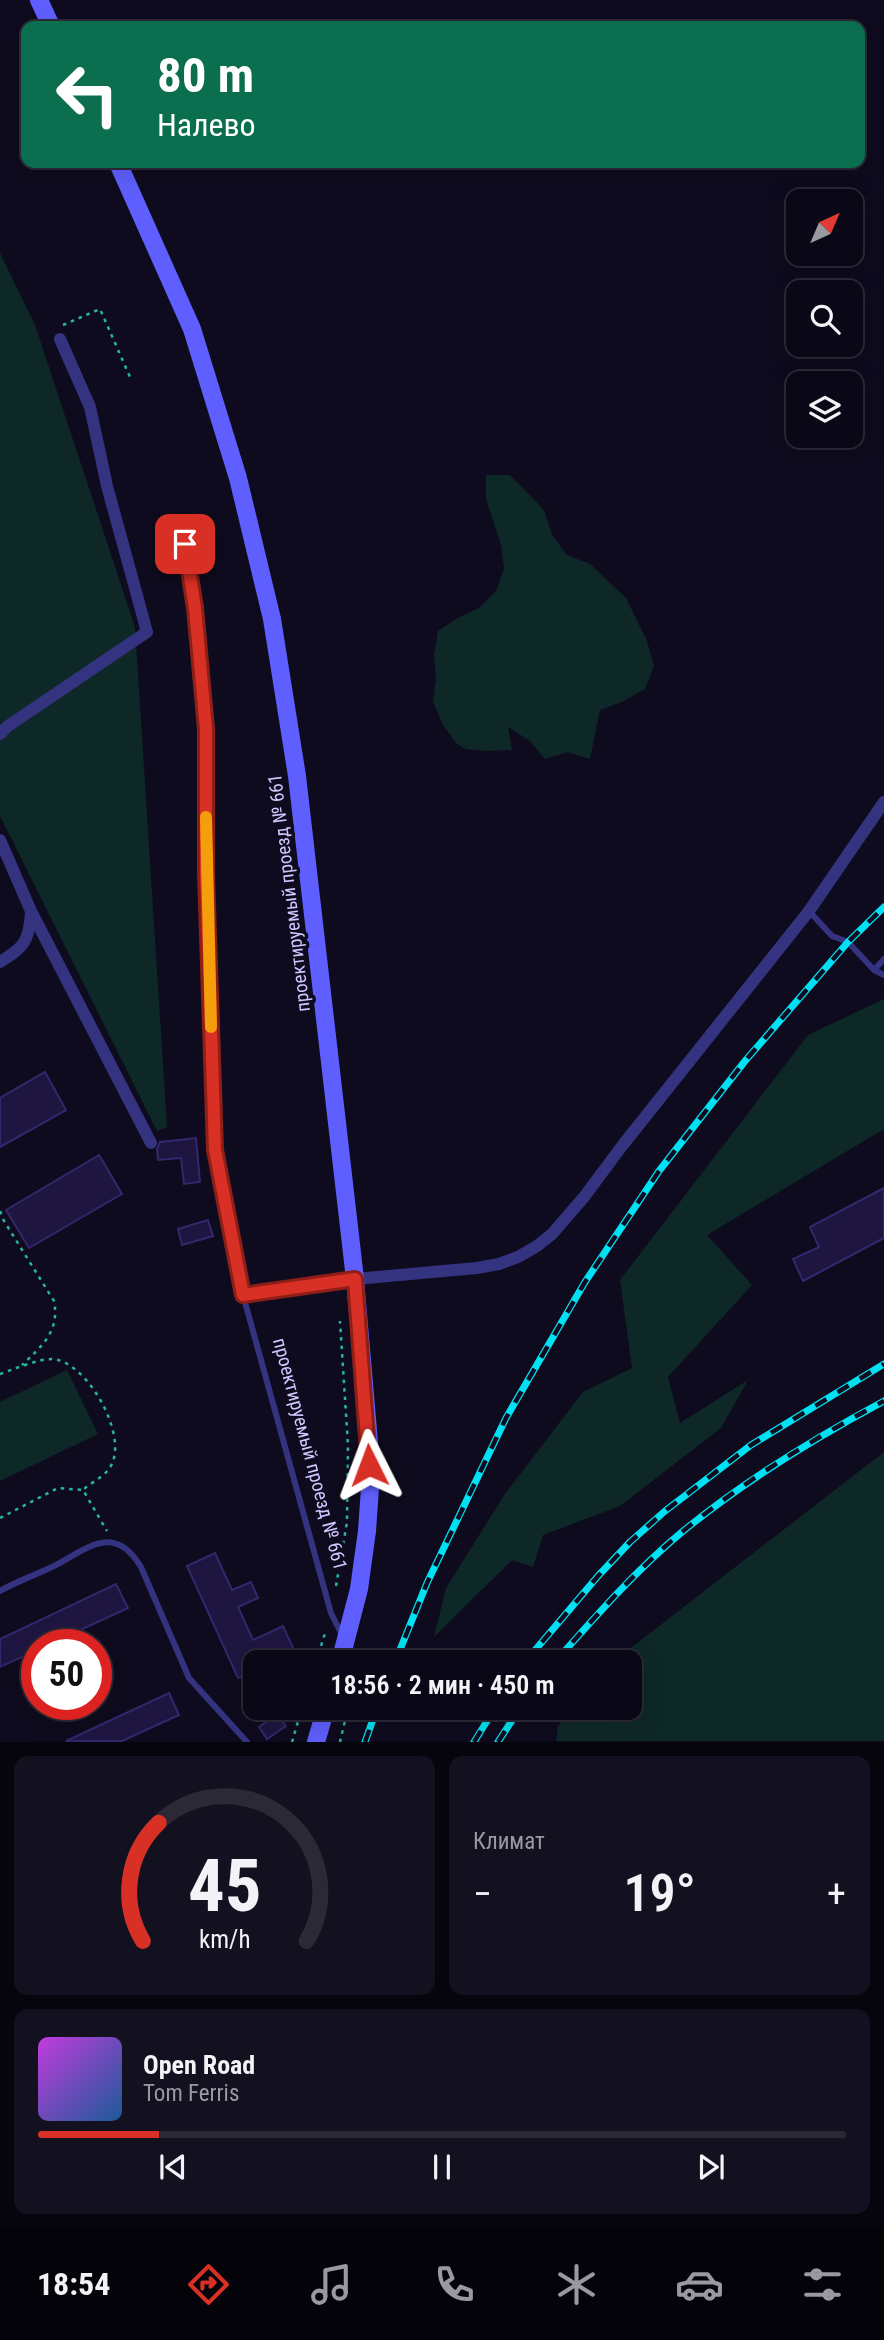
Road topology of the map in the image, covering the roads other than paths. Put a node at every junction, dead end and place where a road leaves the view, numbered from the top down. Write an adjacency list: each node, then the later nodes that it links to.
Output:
1 (39, 0): 2 (main road)
2 (49, 21)
3 (120, 168): 16 (main road, проектируемый проезд № 661)
4 (60, 339): 6 (street)
5 (181, 523): 17 (lane, проектируемый проезд № 661)
6 (0, 734)
7 (884, 802): 10 (street)
8 (0, 840): 9 (street)
9 (31, 911): 12 (street); 15 (street)
10 (808, 911): 13 (lane); 16 (street)
11 (884, 959): 13 (lane)
12 (0, 962)
13 (874, 970): 14 (lane)
14 (884, 975)
15 (151, 1143)
16 (355, 1279): 17 (lane); 19 (main road, проектируемый проезд № 661)
17 (243, 1295): 19 (lane, проектируемый проезд № 661)
18 (0, 1591): 22 (lane)
19 (346, 1643): 20 (main road, проектируемый проезд № 661)
20 (344, 1650)
21 (322, 1720): 23 (main road)
22 (247, 1741)
23 (316, 1741)

